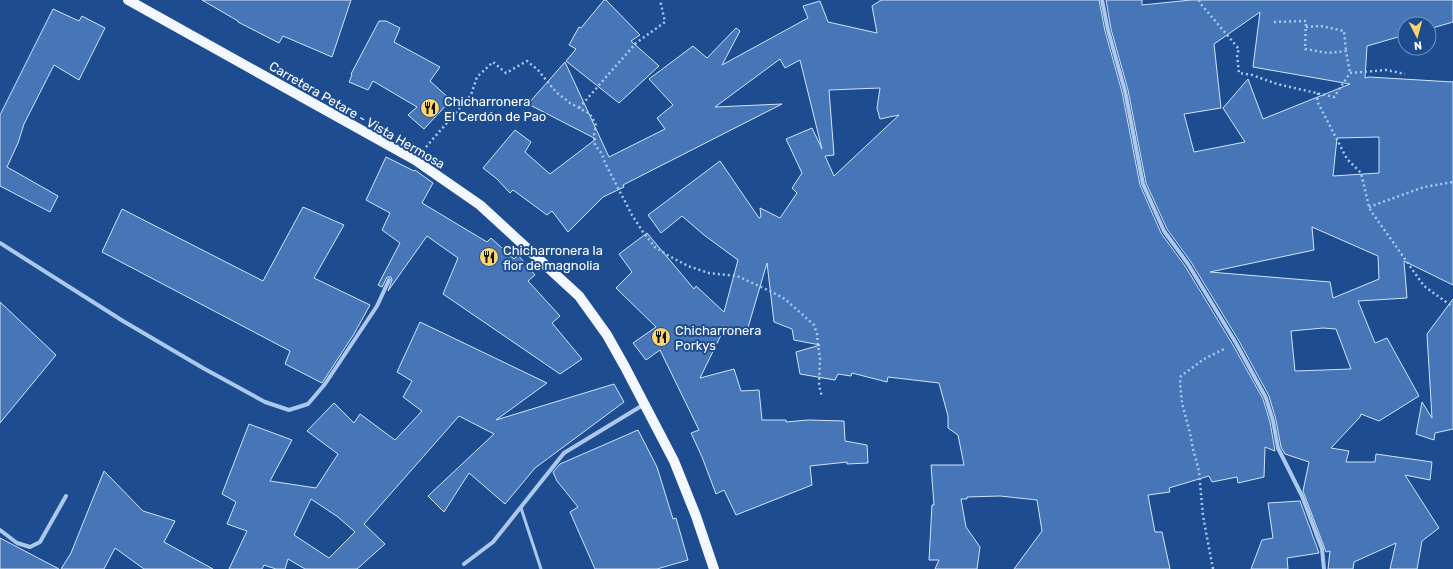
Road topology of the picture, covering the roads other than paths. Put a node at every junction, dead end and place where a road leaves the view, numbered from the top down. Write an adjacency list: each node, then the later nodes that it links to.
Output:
1 (128, 0): 5 (main road, Carretera Petare - Vista Hermosa)
2 (1102, 0): 12 (street)
3 (0, 243): 4 (street)
4 (389, 280)
5 (645, 404): 7 (street); 11 (main road, Carretera Petare - Vista Hermosa)
6 (66, 496): 8 (street)
7 (521, 508): 9 (street); 10 (lane)
8 (0, 530)
9 (464, 564)
10 (540, 569)
11 (714, 569)
12 (1324, 569)

